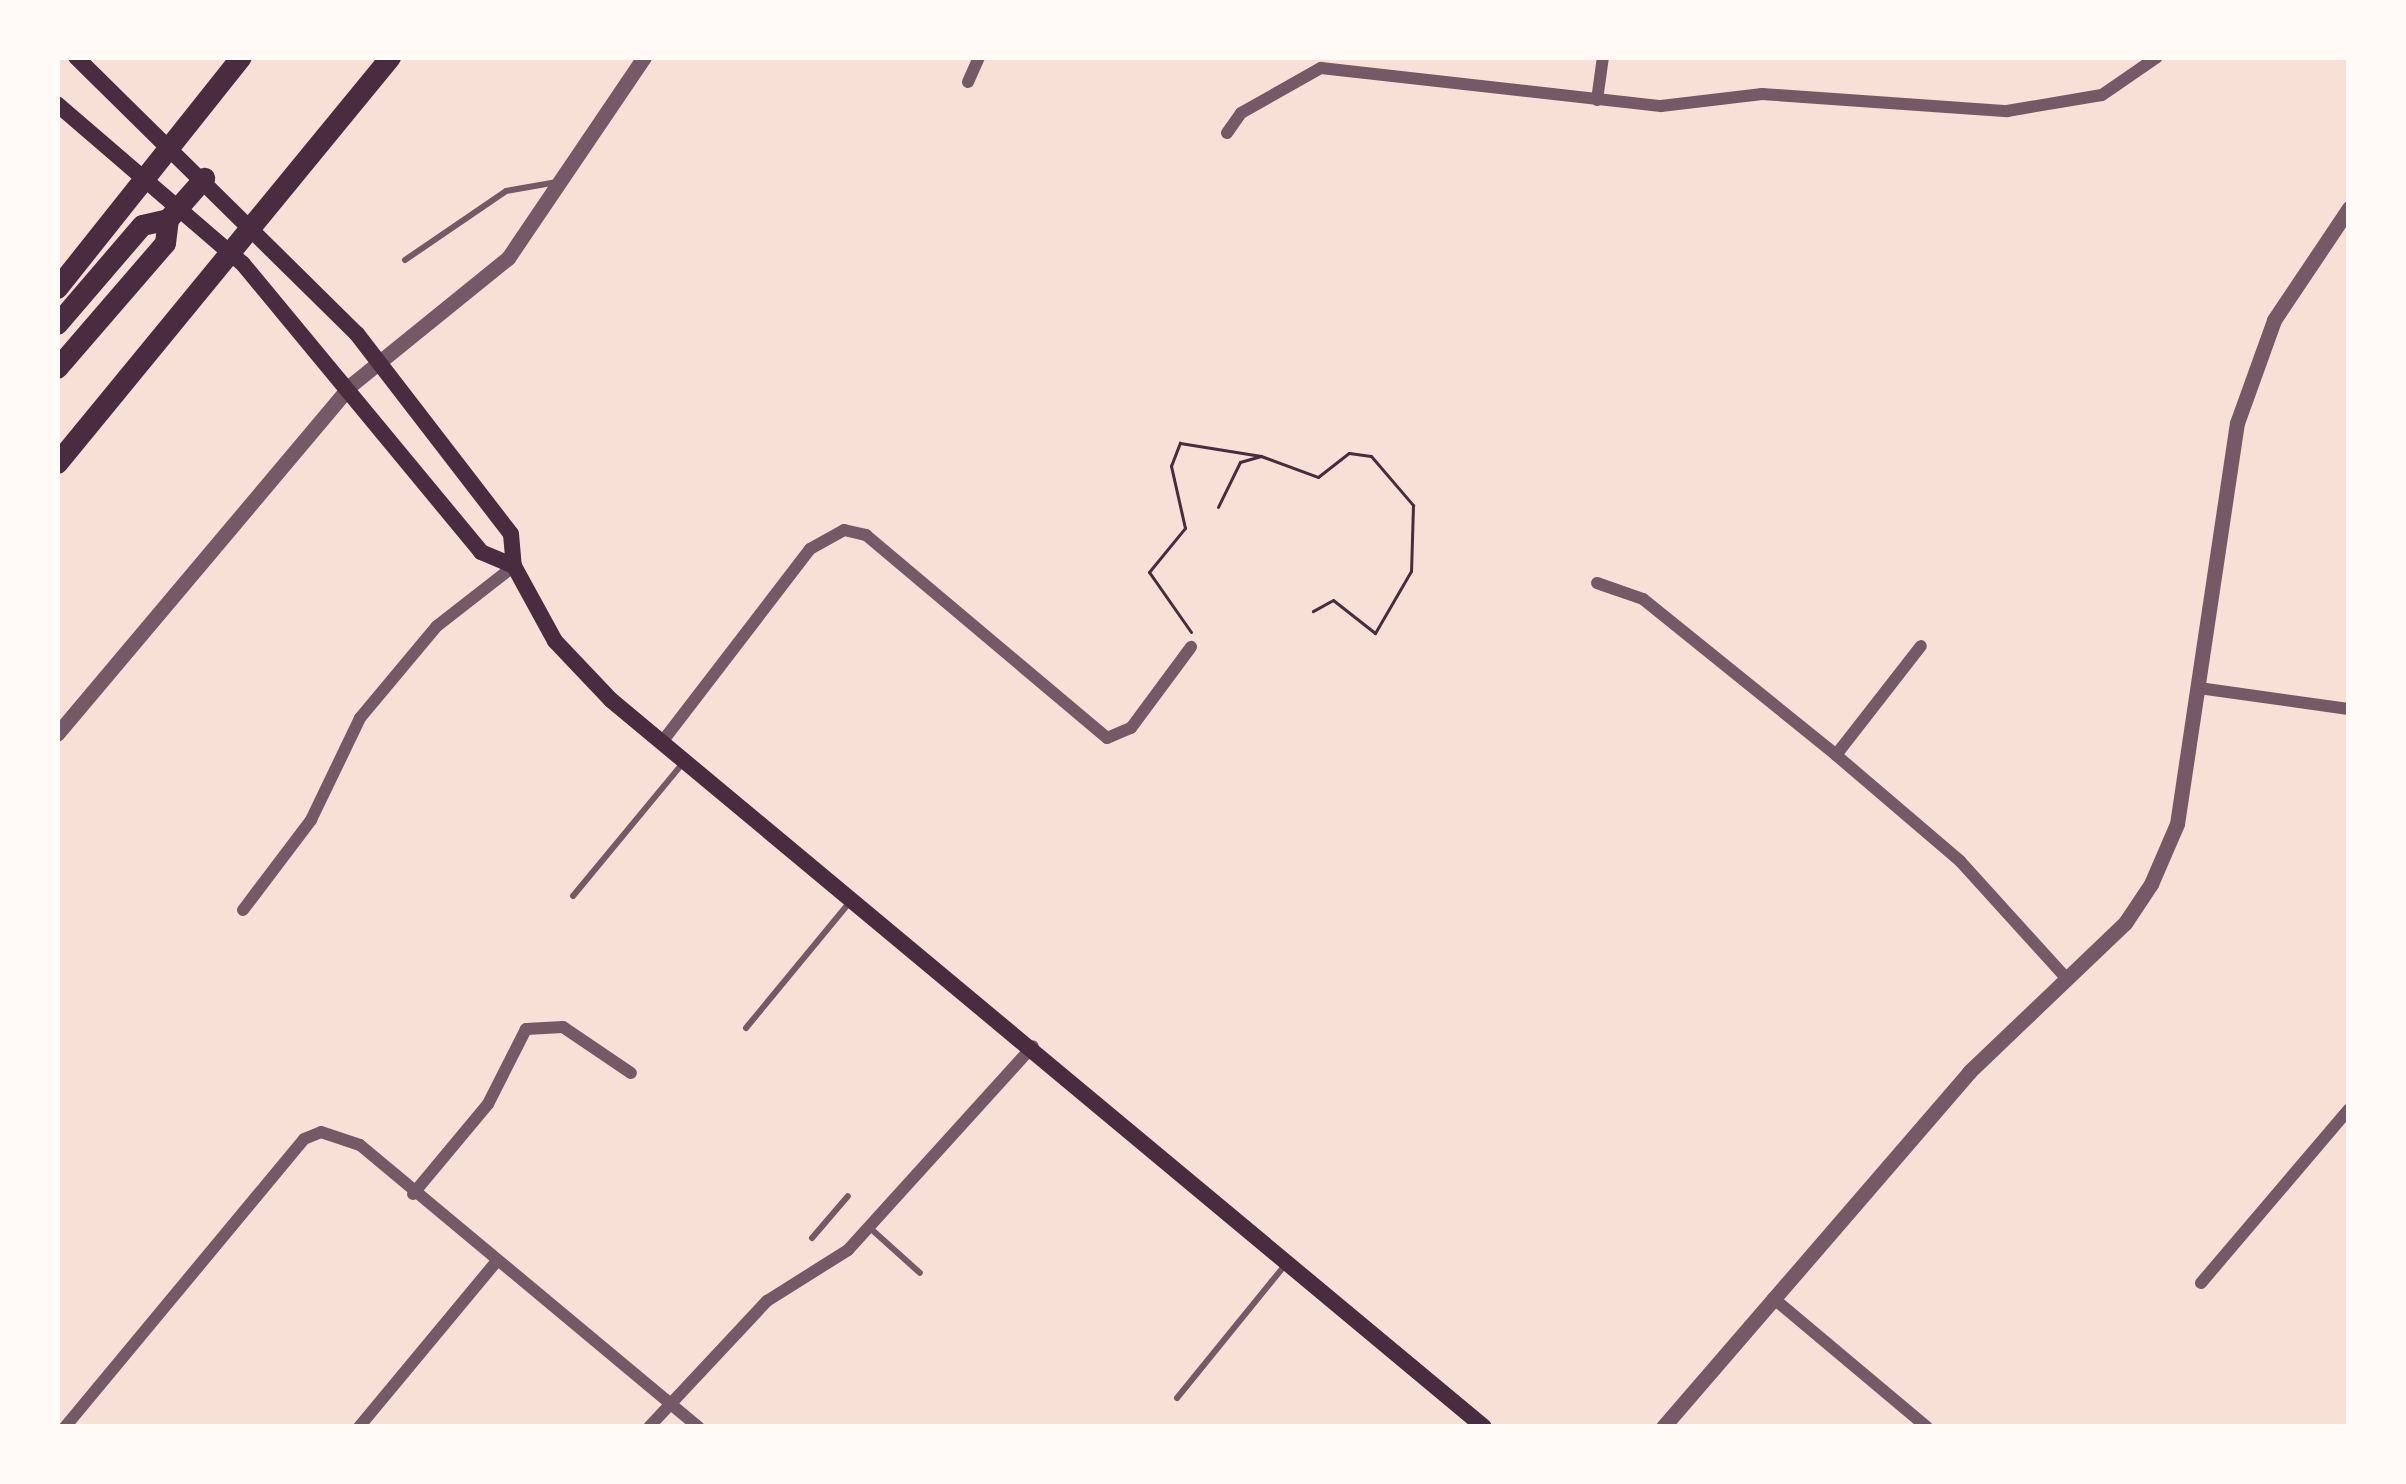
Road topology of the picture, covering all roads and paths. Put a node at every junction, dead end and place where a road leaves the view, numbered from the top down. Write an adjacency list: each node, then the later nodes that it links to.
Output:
1 (76, 57): 12 (main road)
2 (241, 57): 17 (highway)
3 (390, 57): 23 (highway)
4 (644, 57): 13 (street)
5 (979, 57): 8 (street)
6 (1603, 57): 9 (street)
7 (2157, 57): 9 (street)
8 (968, 82)
9 (1597, 100): 11 (street)
10 (57, 104): 15 (main road)
11 (1227, 133)
12 (204, 178): 15 (highway); 19 (main road)
13 (561, 182): 16 (lane); 19 (street)
14 (2349, 208): 30 (street)
15 (172, 213): 18 (highway); 20 (highway); 21 (main road)
16 (405, 260)
17 (57, 288)
18 (57, 324)
19 (379, 364): 21 (street); 25 (main road)
20 (57, 368)
21 (351, 385): 25 (main road); 32 (street)
22 (1262, 456): 24 (path); 27 (path); 28 (path)
23 (57, 463)
24 (1218, 508)
25 (514, 566): 33 (main road); 38 (street)
26 (1597, 583): 34 (street)
27 (1313, 610)
28 (1196, 645): 33 (street)
29 (1921, 646): 34 (street)
30 (2199, 688): 31 (street); 39 (street)
31 (2349, 709)
32 (57, 734)
33 (662, 742): 35 (main road)
34 (1836, 755): 39 (street)
35 (685, 760): 36 (lane); 37 (main road)
36 (573, 896)
37 (852, 900): 40 (lane); 41 (main road)
38 (243, 910)
39 (2067, 980): 52 (street)
40 (746, 1028)
41 (1033, 1046): 46 (street); 49 (main road)
42 (631, 1073): 44 (street)
43 (2349, 1109): 51 (street)
44 (413, 1194): 48 (street); 55 (street)
45 (848, 1196): 47 (lane)
46 (869, 1227): 50 (lane); 54 (street)
47 (812, 1238)
48 (497, 1261): 54 (street); 56 (street)
49 (1287, 1262): 53 (lane); 59 (main road)
50 (920, 1273)
51 (2201, 1283)
52 (1773, 1298): 60 (street); 61 (street)
53 (1177, 1398)
54 (669, 1403): 57 (street); 58 (street)
55 (65, 1427)
56 (359, 1427)
57 (649, 1427)
58 (699, 1427)
59 (1484, 1427)
60 (1663, 1427)
61 (1927, 1427)

